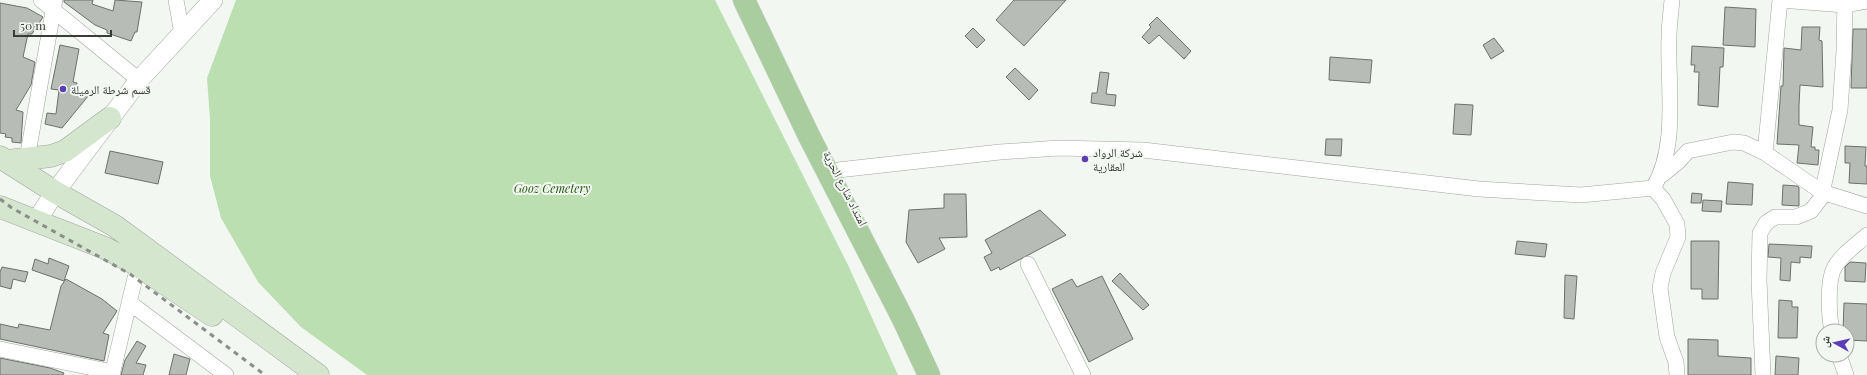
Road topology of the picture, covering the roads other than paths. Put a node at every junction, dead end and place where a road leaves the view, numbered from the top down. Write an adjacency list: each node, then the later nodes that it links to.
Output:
1 (41, 0): 10 (street)
2 (176, 0): 11 (street)
3 (213, 0): 11 (street)
4 (744, 0): 35 (main road)
5 (754, 0): 16 (main road, امتداد شارع الحرية)
6 (1672, 0): 17 (street)
7 (1780, 0): 9 (street); 14 (street)
8 (1867, 1): 9 (street)
9 (1845, 3): 20 (street)
10 (54, 5): 12 (street); 15 (street)
11 (182, 34): 12 (street)
12 (139, 80): 13 (street)
13 (110, 118): 15 (main road); 19 (street)
14 (1765, 153): 17 (street); 20 (street)
15 (11, 159): 19 (main road)
16 (838, 170): 18 (street); 36 (main road, امتداد شارع الحرية)
17 (1662, 175): 18 (street)
18 (1653, 188): 38 (street)
19 (55, 192): 23 (street); 34 (main road)
20 (1822, 192): 21 (street); 39 (street)
21 (1867, 206)
22 (0, 207): 23 (main road)
23 (37, 220): 26 (main road)
24 (1867, 234): 28 (street)
25 (1028, 264): 37 (street)
26 (139, 267): 27 (street); 33 (main road)
27 (130, 303): 31 (street); 32 (street)
28 (1830, 323)
29 (0, 348): 31 (street)
30 (1842, 363): 40 (street)
31 (113, 373)
32 (226, 375)
33 (295, 375)
34 (318, 375)
35 (929, 375)
36 (939, 375)
37 (1083, 375)
38 (1677, 375)
39 (1763, 375)
40 (1846, 375)

